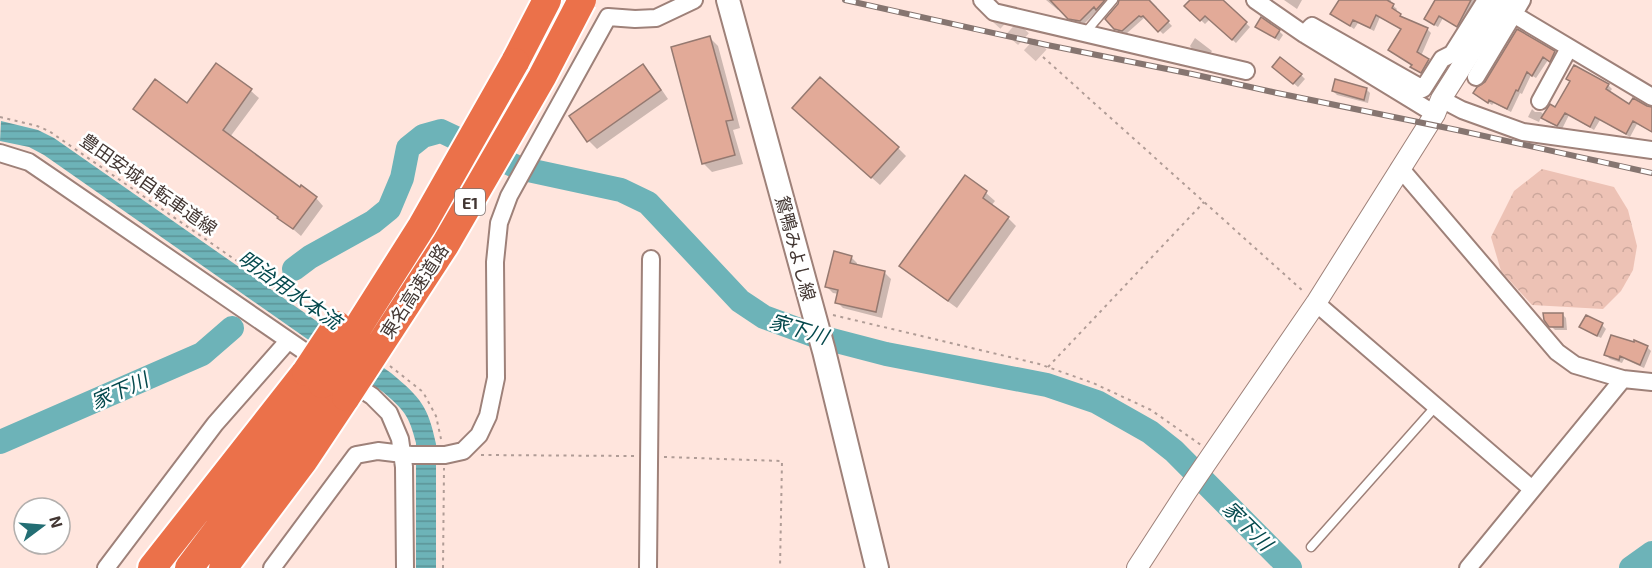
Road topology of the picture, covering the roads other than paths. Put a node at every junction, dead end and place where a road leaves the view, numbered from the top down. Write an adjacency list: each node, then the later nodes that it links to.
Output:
1 (547, 0): 28 (highway, 東名高速道路 / E1, bridge)
2 (567, 0): 11 (street)
3 (582, 0): 28 (highway, 東名高速道路 / E1, bridge)
4 (694, 0): 11 (street)
5 (728, 0): 40 (main road, 鴛鴨みよし線)
6 (982, 0): 12 (street)
7 (1113, 0): 12 (lane)
8 (1255, 0): 13 (street)
9 (1486, 0): 13 (street)
10 (1513, 5): 14 (street); 16 (street); 19 (street)
11 (608, 17): 30 (street)
12 (1085, 33): 15 (street)
13 (1304, 34): 19 (street)
14 (1569, 48): 17 (street); 18 (street)
15 (1246, 71)
16 (1476, 77)
17 (1652, 97)
18 (1540, 101)
19 (1438, 106): 20 (street); 22 (street)
20 (1652, 150)
21 (0, 153): 25 (street)
22 (1400, 168): 24 (street); 26 (street)
23 (651, 259): 39 (street)
24 (1316, 303): 29 (street); 41 (street)
25 (288, 341): 30 (street); 34 (street)
26 (1623, 379): 27 (street); 31 (street)
27 (1652, 382)
28 (325, 384): 33 (highway, 東名高速道路 / E1); 35 (highway); 36 (highway, 東名高速道路 / E1)
29 (1436, 406): 31 (street); 32 (lane)
30 (407, 454): 37 (street); 38 (street)
31 (1532, 489): 42 (street)
32 (1311, 547)
33 (228, 563)
34 (106, 568)
35 (152, 568)
36 (189, 568)
37 (273, 568)
38 (405, 568)
39 (648, 568)
40 (877, 568)
41 (1137, 568)
42 (1468, 568)

